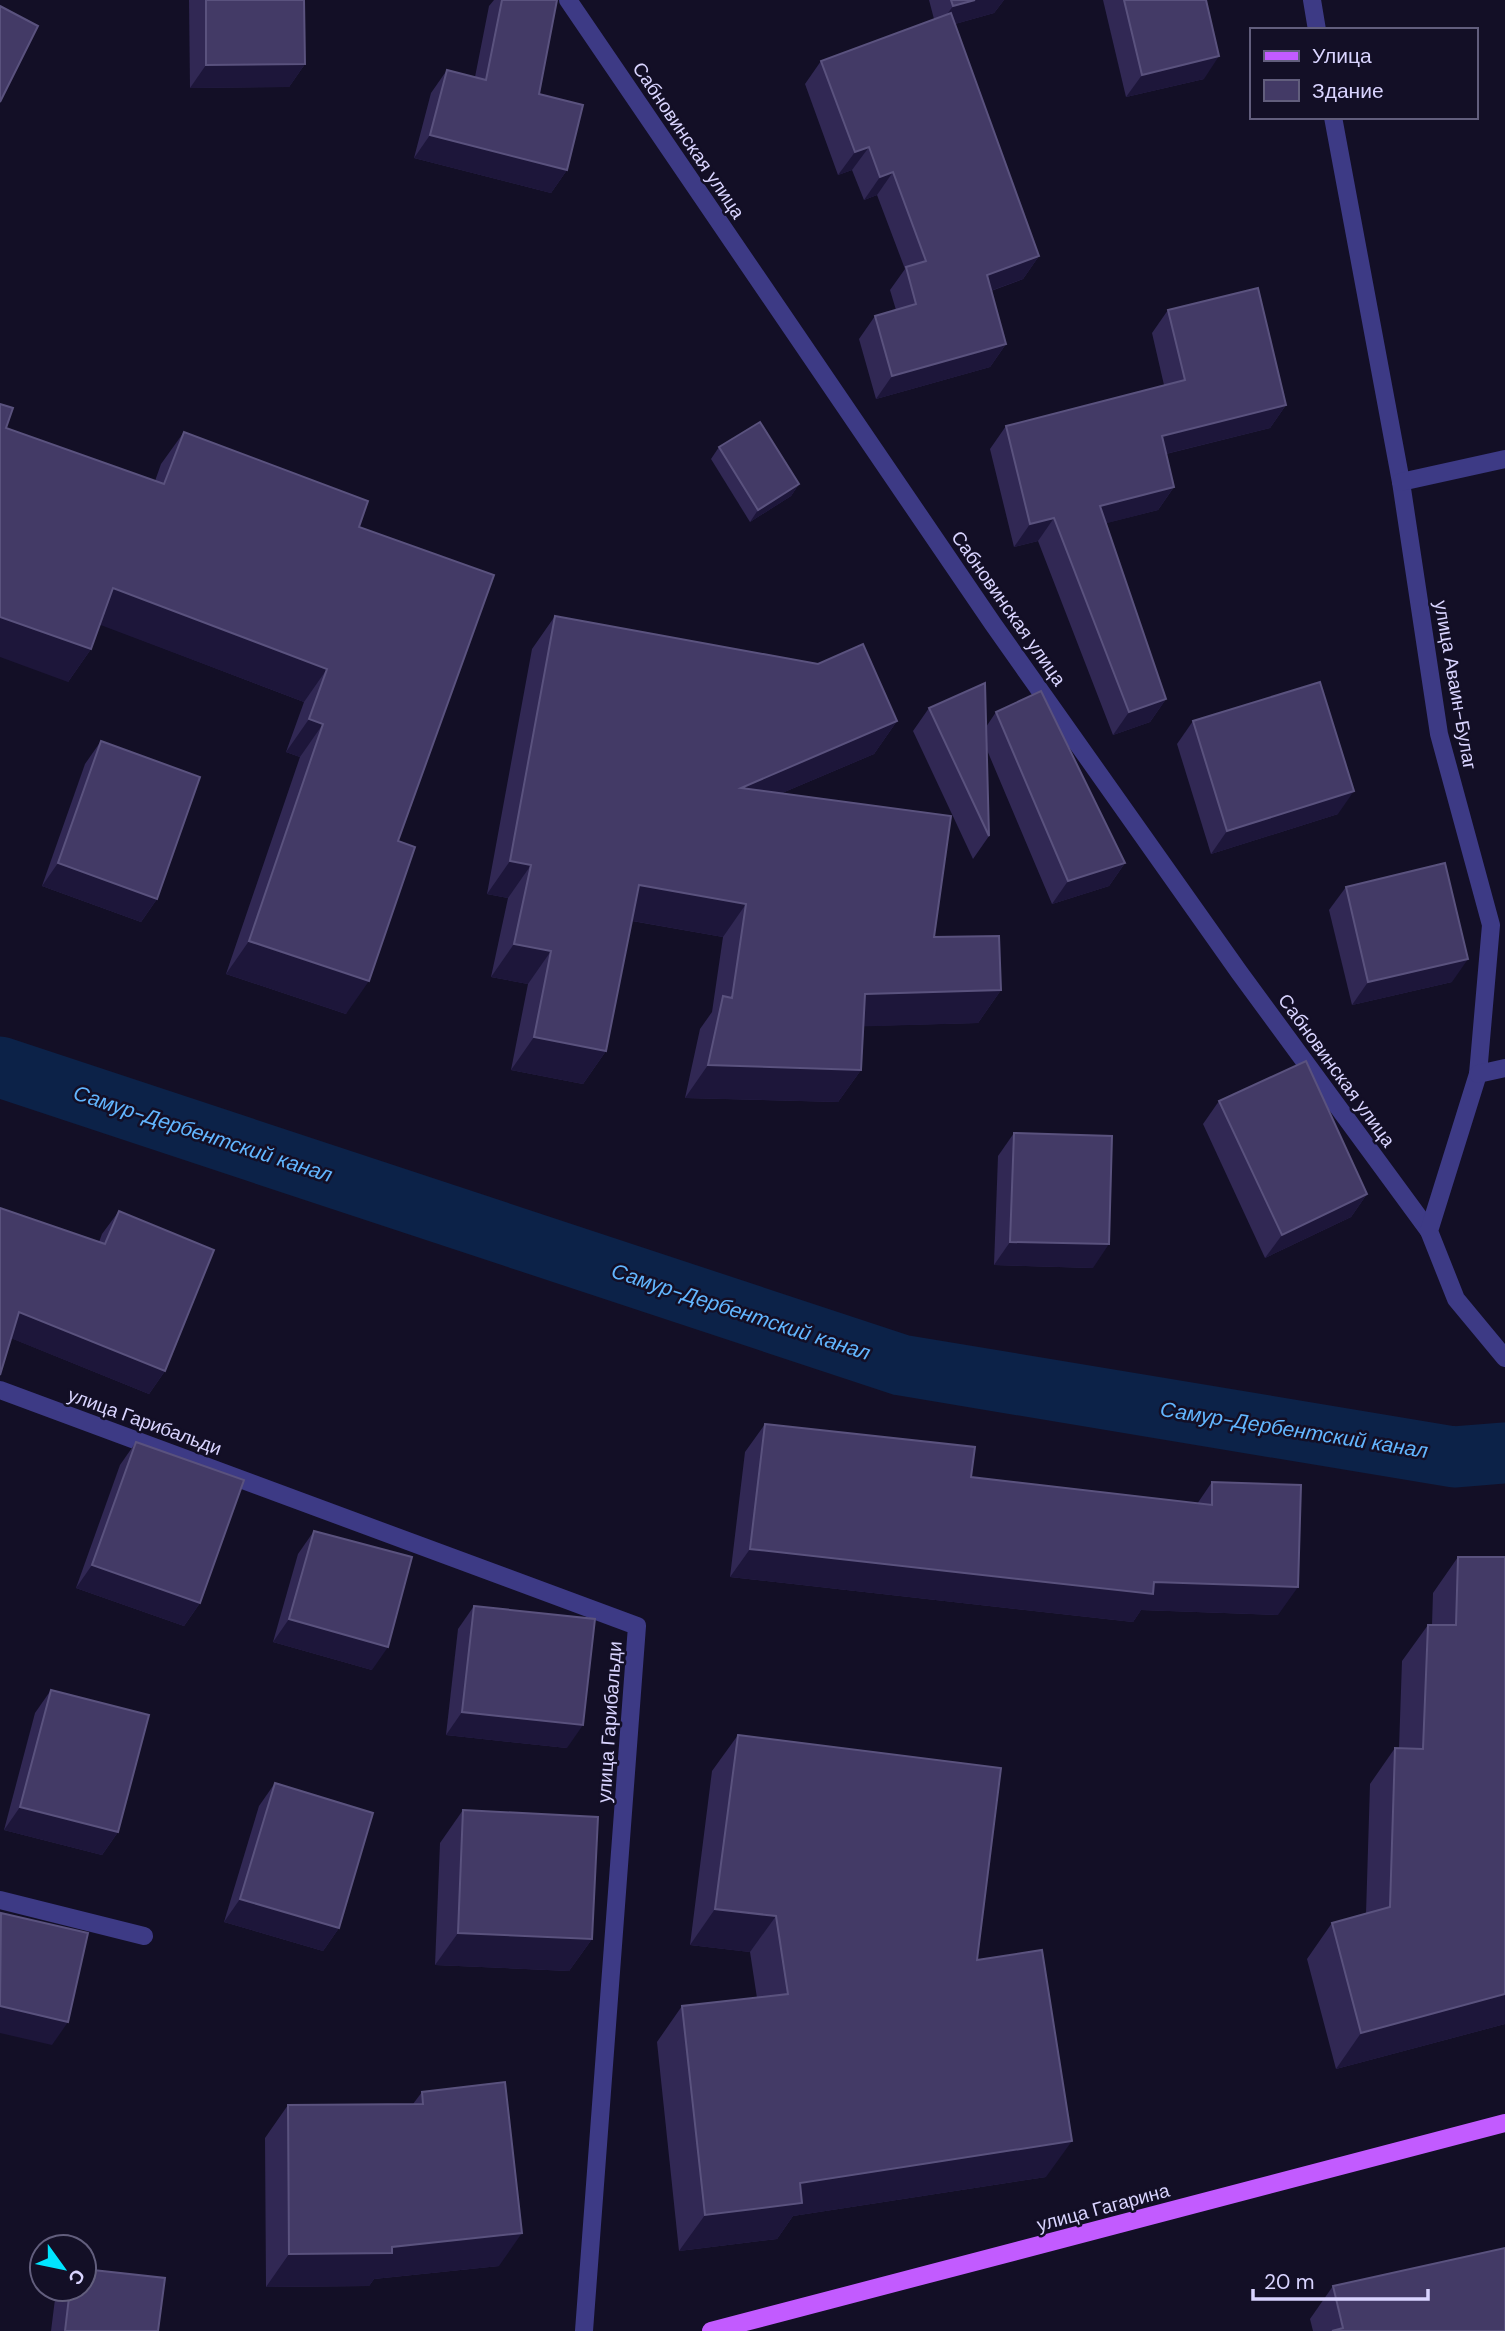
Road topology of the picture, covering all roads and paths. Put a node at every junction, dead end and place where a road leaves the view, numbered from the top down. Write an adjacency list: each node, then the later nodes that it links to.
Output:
1 (568, 0): 9 (street, Сабновинская улица)
2 (1312, 0): 3 (street)
3 (1317, 28)
4 (1334, 119): 6 (street, улица Аваин-Булаг)
5 (1505, 459): 6 (street)
6 (1401, 482): 8 (street, улица Аваин-Булаг)
7 (1505, 1068): 8 (street)
8 (1478, 1074): 9 (street, улица Аваин-Булаг)
9 (1429, 1231): 10 (street)
10 (1505, 1357)
11 (0, 1390): 15 (street, улица Гарибальди)
12 (0, 1900): 13 (street)
13 (144, 1936)
14 (1505, 2123): 16 (main road, улица Гагарина)
15 (583, 2331)
16 (711, 2331)

